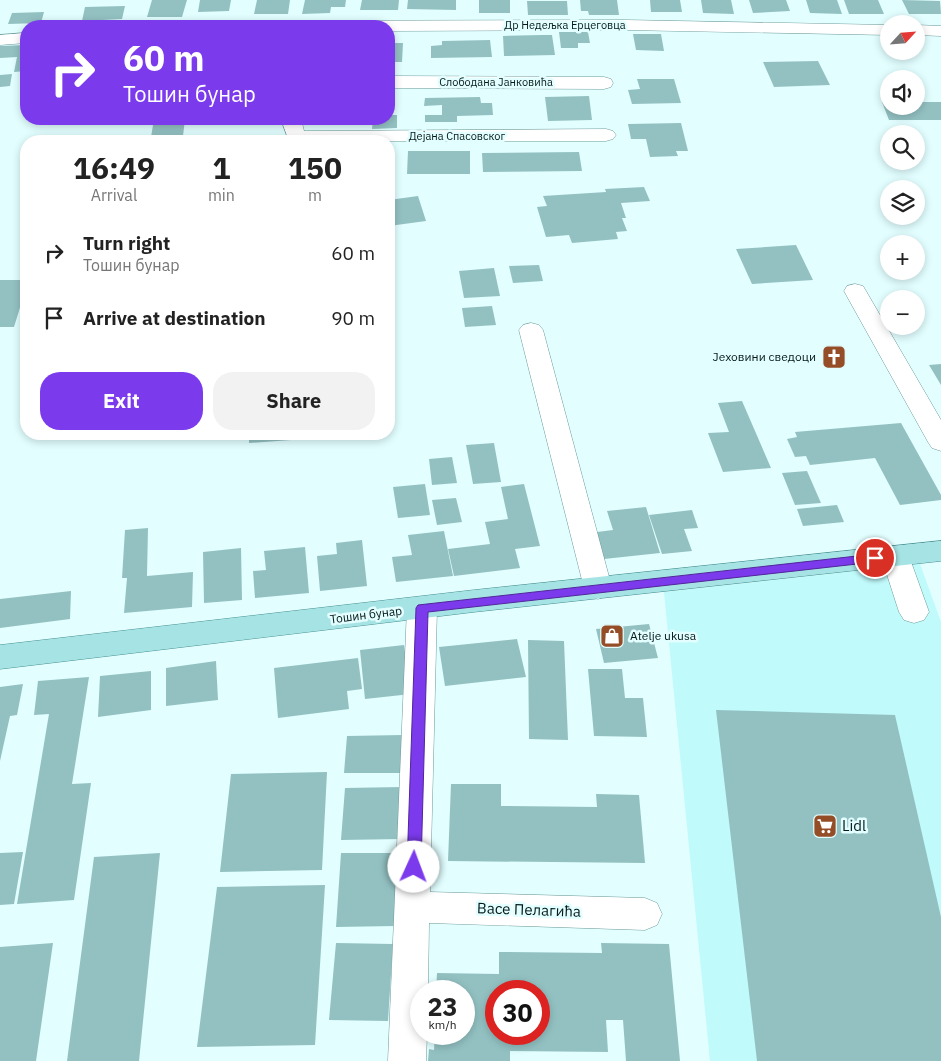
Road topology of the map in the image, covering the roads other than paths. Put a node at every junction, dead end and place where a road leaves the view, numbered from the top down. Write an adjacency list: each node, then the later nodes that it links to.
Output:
1 (395, 26): 2 (street, Др Недељка Ерцеговца)
2 (880, 30)
3 (925, 30): 4 (street)
4 (941, 31)
5 (20, 38): 6 (street)
6 (0, 40)
7 (395, 82): 8 (street, Слободана Јанковића)
8 (604, 83)
9 (606, 135): 10 (street, Дејана Спасовског)
10 (395, 136)
11 (854, 291): 13 (street)
12 (531, 330): 16 (street)
13 (941, 442)
14 (941, 551): 15 (main road, Тошин бунар)
15 (895, 556): 16 (main road, Тошин бунар); 18 (street)
16 (598, 588): 17 (main road, Тошин бунар)
17 (422, 608): 19 (main road, Тошин бунар); 20 (street)
18 (914, 612)
19 (0, 656)
20 (412, 907): 21 (street, Васе Пелагића); 22 (street)
21 (645, 914)
22 (408, 1061)

